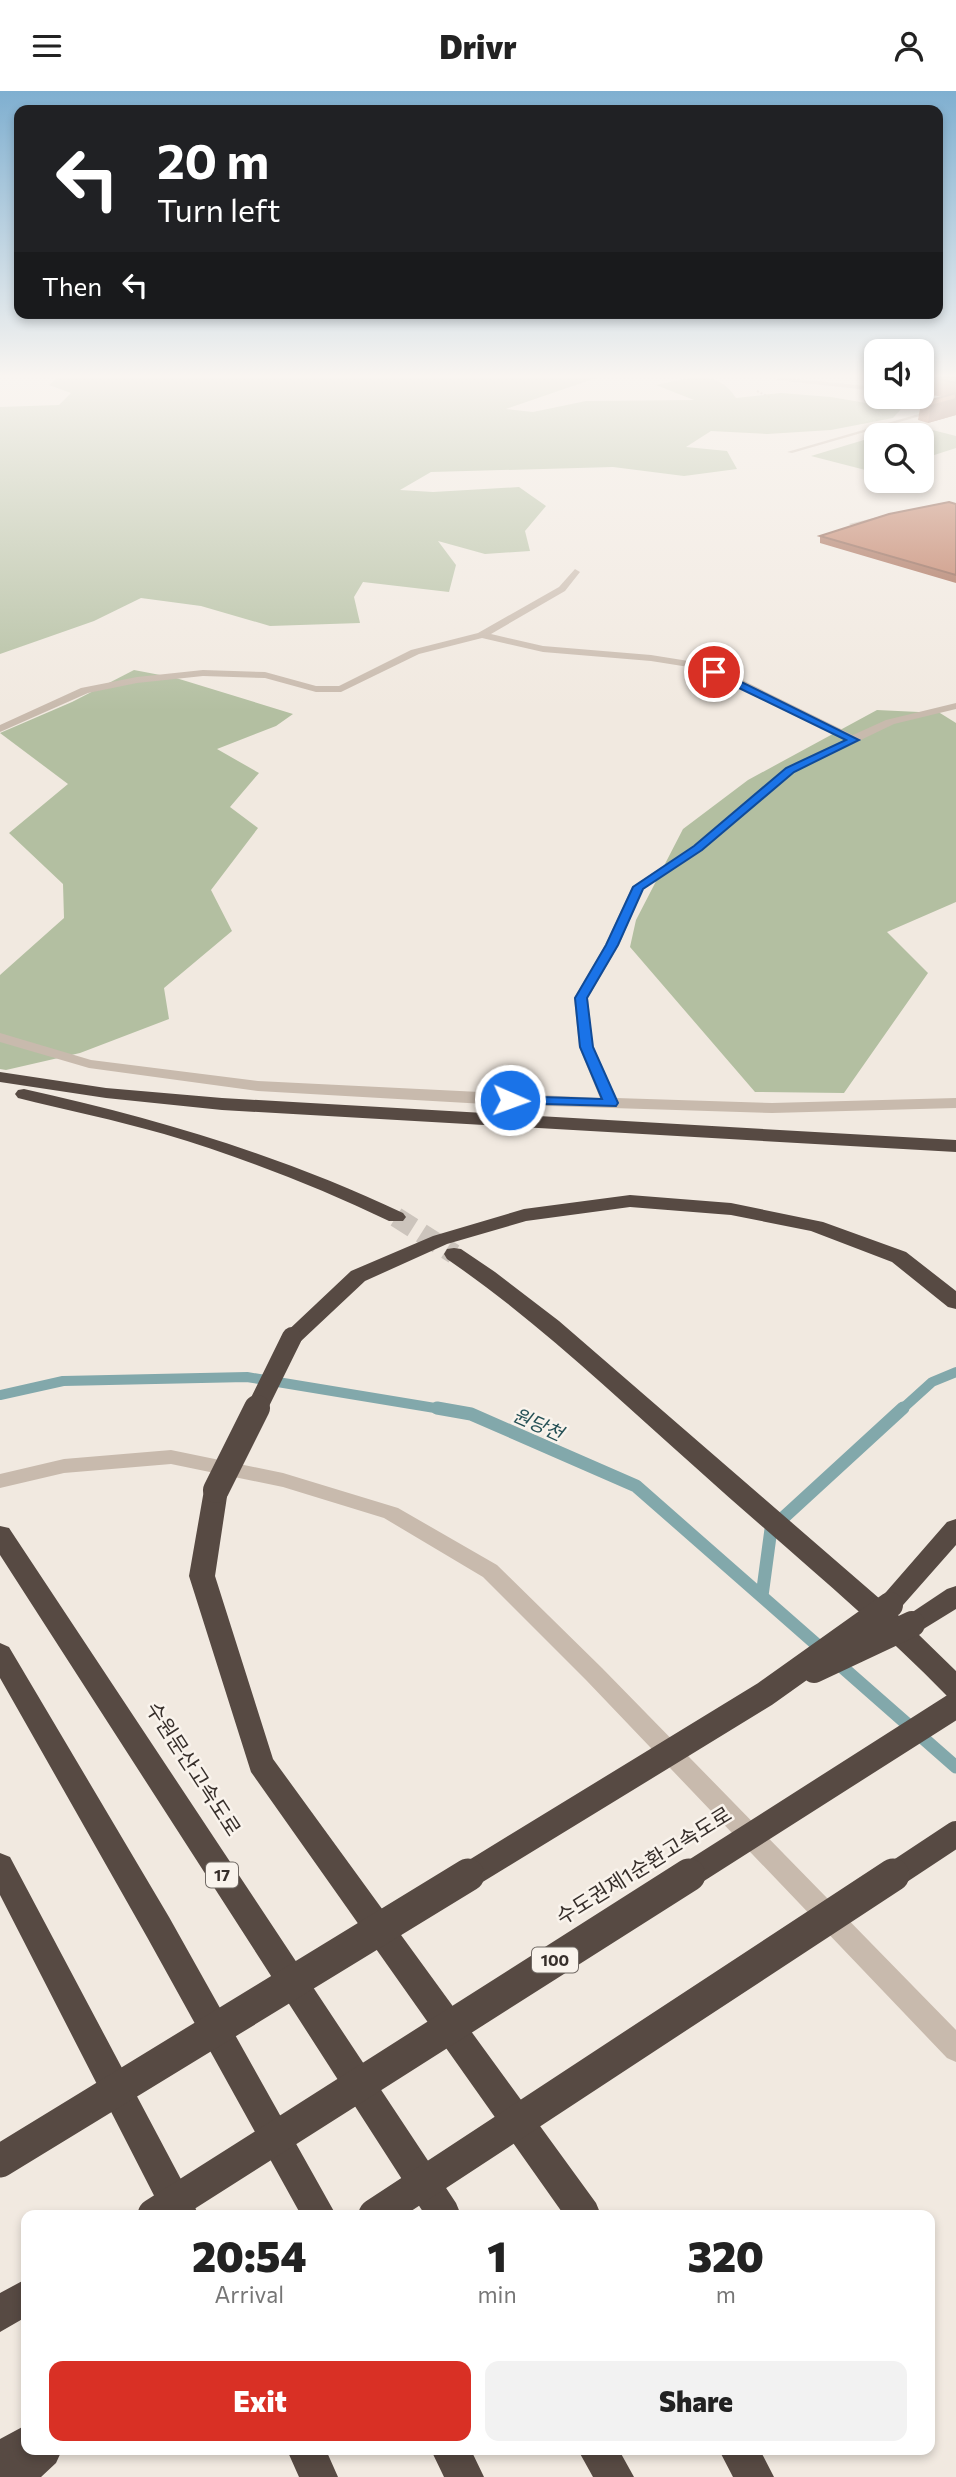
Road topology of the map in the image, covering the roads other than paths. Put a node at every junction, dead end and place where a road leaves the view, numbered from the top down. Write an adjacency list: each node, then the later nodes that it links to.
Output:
1 (893, 515): 2 (lane)
2 (852, 524)
3 (575, 572): 4 (street)
4 (482, 635): 6 (street); 7 (street)
5 (956, 706): 7 (street)
6 (0, 729)
7 (854, 740): 11 (street)
8 (0, 1037): 11 (street)
9 (0, 1077): 13 (highway)
10 (0, 1089): 14 (highway)
11 (611, 1103): 12 (street)
12 (956, 1103)
13 (956, 1146)
14 (397, 1217)
15 (454, 1254): 22 (highway)
16 (956, 1302): 36 (highway, bridge)
17 (0, 1481): 29 (street)
18 (956, 1528): 23 (highway, bridge)
19 (0, 1535): 35 (highway, 수원문산고속도로 / 17)
20 (956, 1596): 23 (highway, bridge)
21 (0, 1654): 33 (highway)
22 (956, 1688)
23 (765, 1694): 30 (highway, bridge)
24 (956, 1705): 31 (highway, 수도권제1순환고속도로 / 100, bridge)
25 (956, 1834): 34 (highway, bridge)
26 (0, 1866): 28 (highway)
27 (0, 1887): 28 (highway)
28 (62, 1989): 32 (highway)
29 (956, 2049)
30 (0, 2161)
31 (162, 2210)
32 (179, 2210)
33 (316, 2210)
34 (382, 2210)
35 (441, 2210)
36 (580, 2210)
37 (21, 2300): 38 (highway)
38 (0, 2314)
39 (21, 2447): 46 (highway)
40 (37, 2455): 47 (highway)
41 (306, 2455): 48 (highway)
42 (307, 2455): 49 (highway)
43 (453, 2455): 50 (highway)
44 (600, 2455): 51 (highway)
45 (741, 2455): 52 (highway)
46 (0, 2461)
47 (13, 2477)
48 (313, 2477)
49 (319, 2477)
50 (465, 2477)
51 (615, 2477)
52 (755, 2477)

